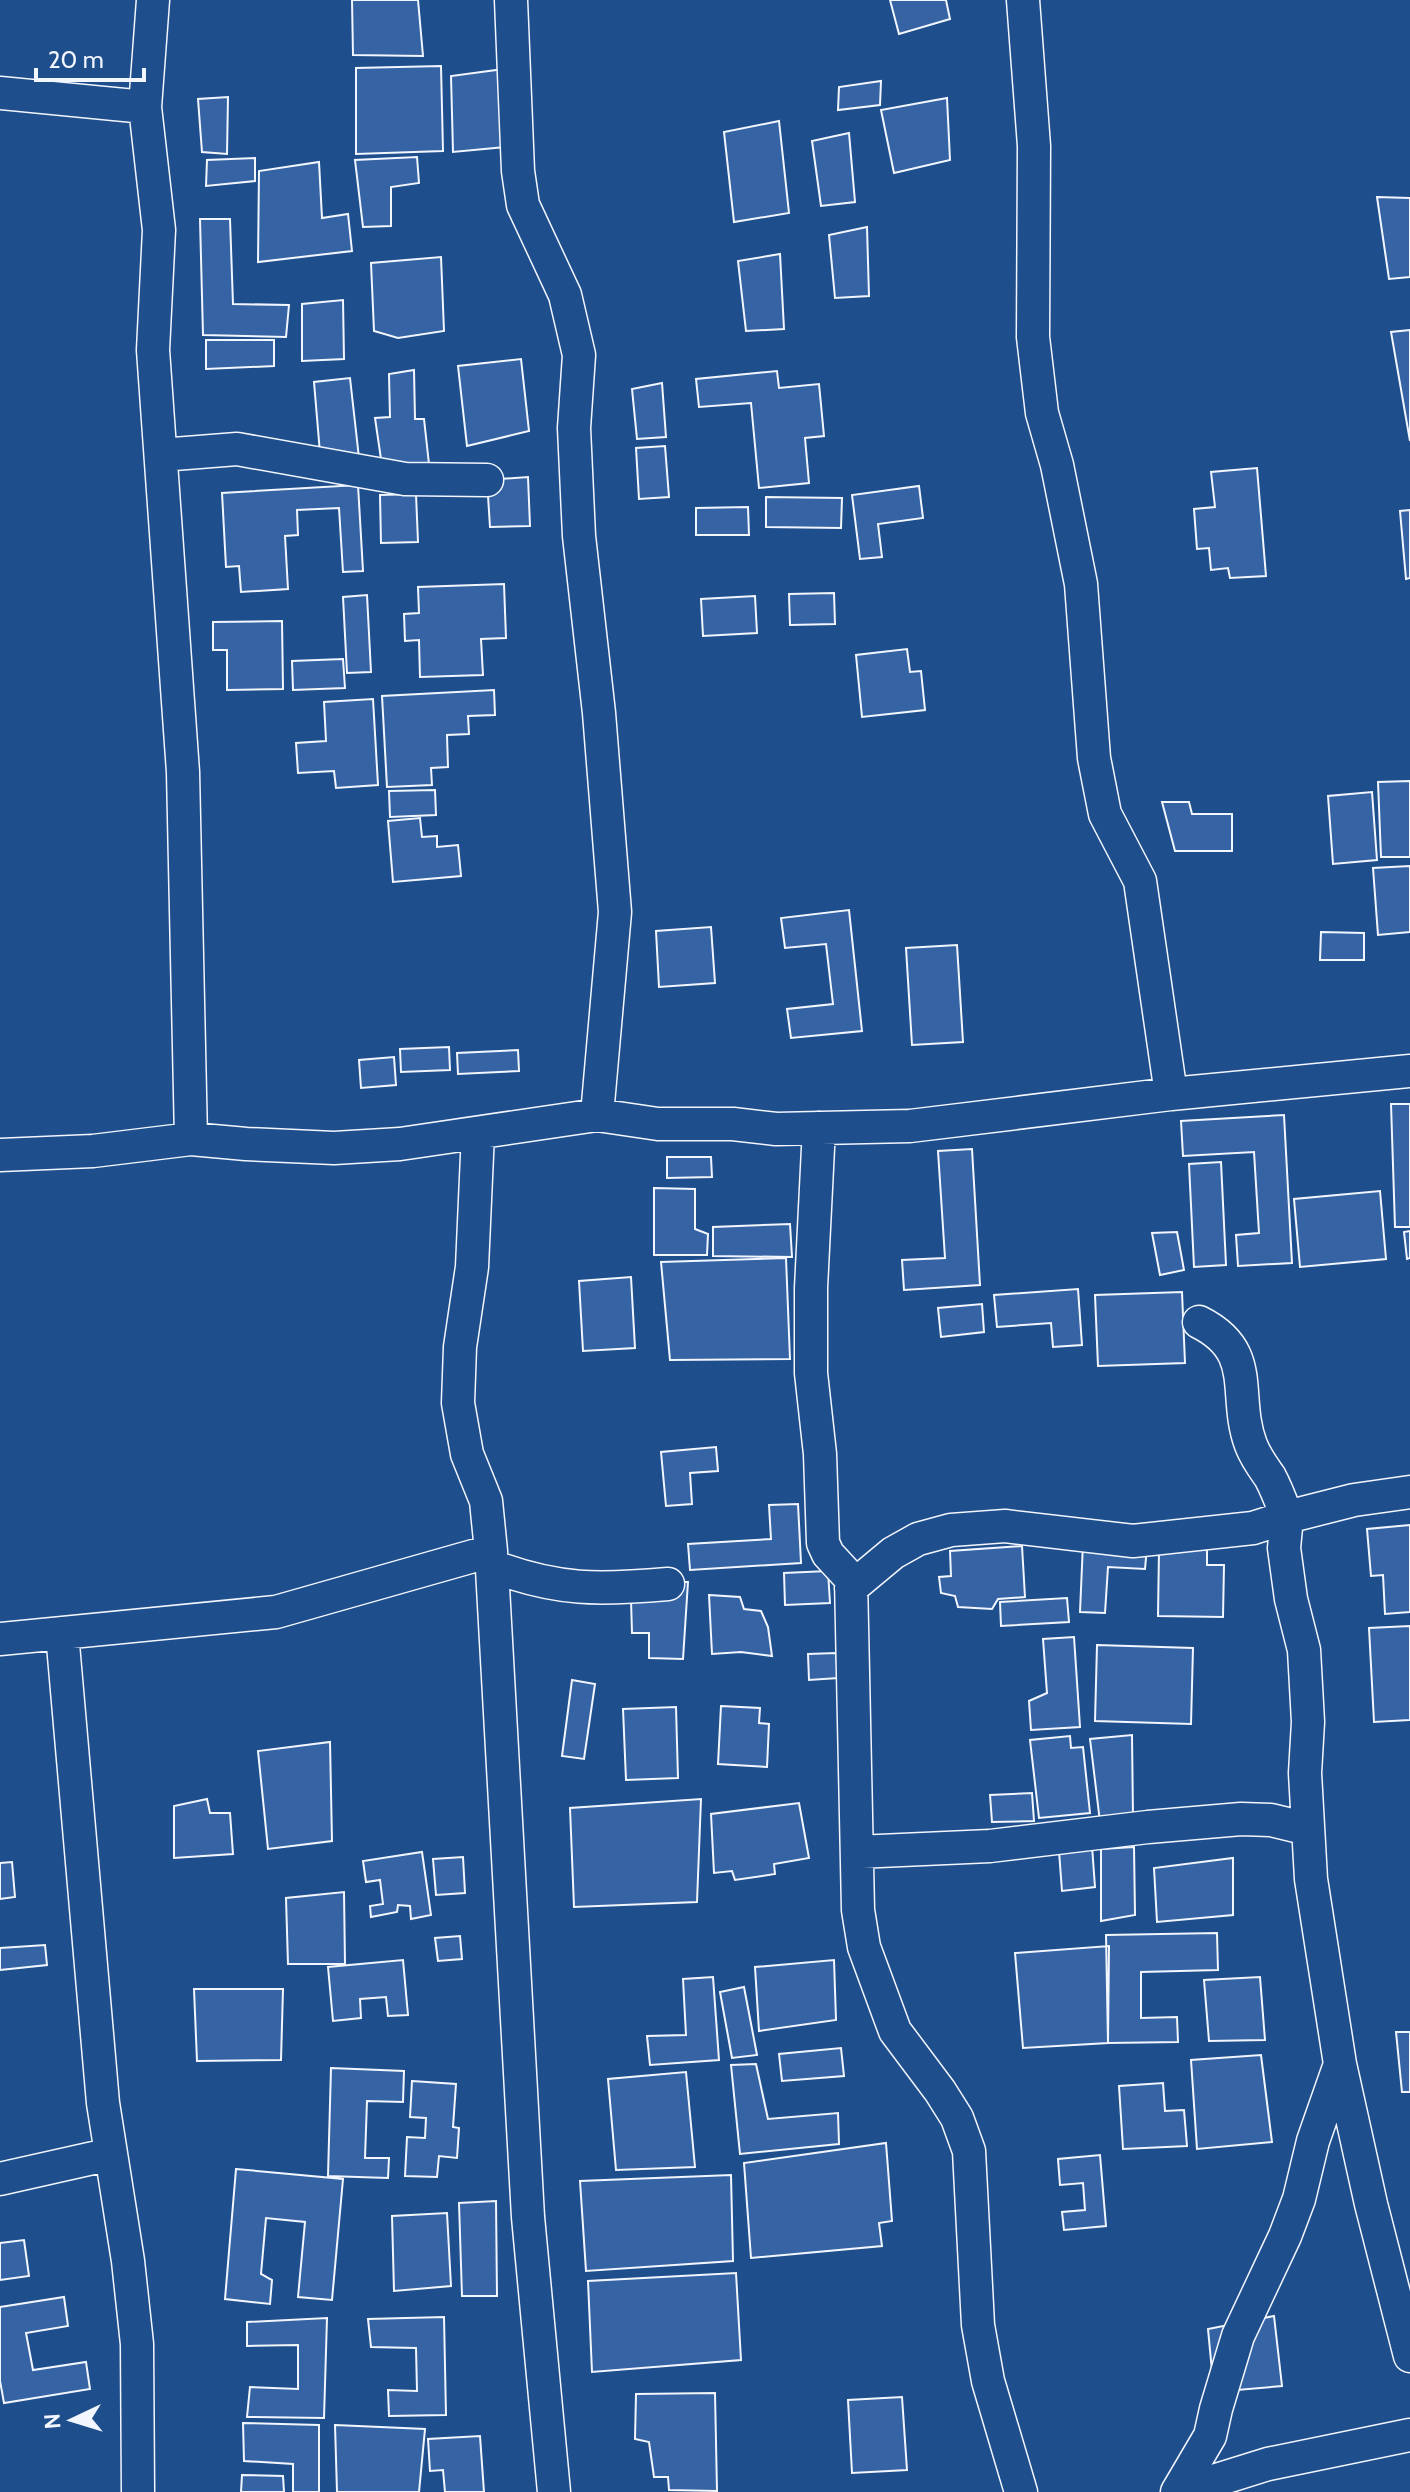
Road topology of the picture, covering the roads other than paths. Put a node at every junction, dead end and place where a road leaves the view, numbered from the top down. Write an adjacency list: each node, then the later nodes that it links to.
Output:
1 (153, 0): 5 (street)
2 (511, 0): 10 (street)
3 (1023, 0): 9 (street)
4 (0, 93): 5 (street)
5 (145, 107): 6 (street)
6 (161, 455): 7 (street); 13 (street)
7 (487, 480)
8 (1410, 1071): 9 (street)
9 (1171, 1094): 11 (street)
10 (597, 1115): 11 (street); 12 (street)
11 (819, 1128): 20 (street)
12 (478, 1133): 13 (street); 18 (street)
13 (191, 1139): 14 (street)
14 (0, 1155)
15 (1199, 1322): 17 (street)
16 (1410, 1492): 17 (street)
17 (1287, 1517): 20 (street); 23 (street)
18 (492, 1559): 19 (street); 21 (street); 31 (street)
19 (668, 1584)
20 (851, 1588): 24 (street)
21 (62, 1633): 22 (street); 26 (street)
22 (0, 1639)
23 (1308, 1829): 24 (street); 25 (street)
24 (857, 1852): 32 (street)
25 (1340, 2064): 28 (street); 33 (street)
26 (111, 2154): 27 (street); 30 (street)
27 (0, 2179)
28 (1410, 2356)
29 (1410, 2435): 33 (street)
30 (138, 2492)
31 (554, 2492)
32 (1021, 2492)
33 (1177, 2492)

